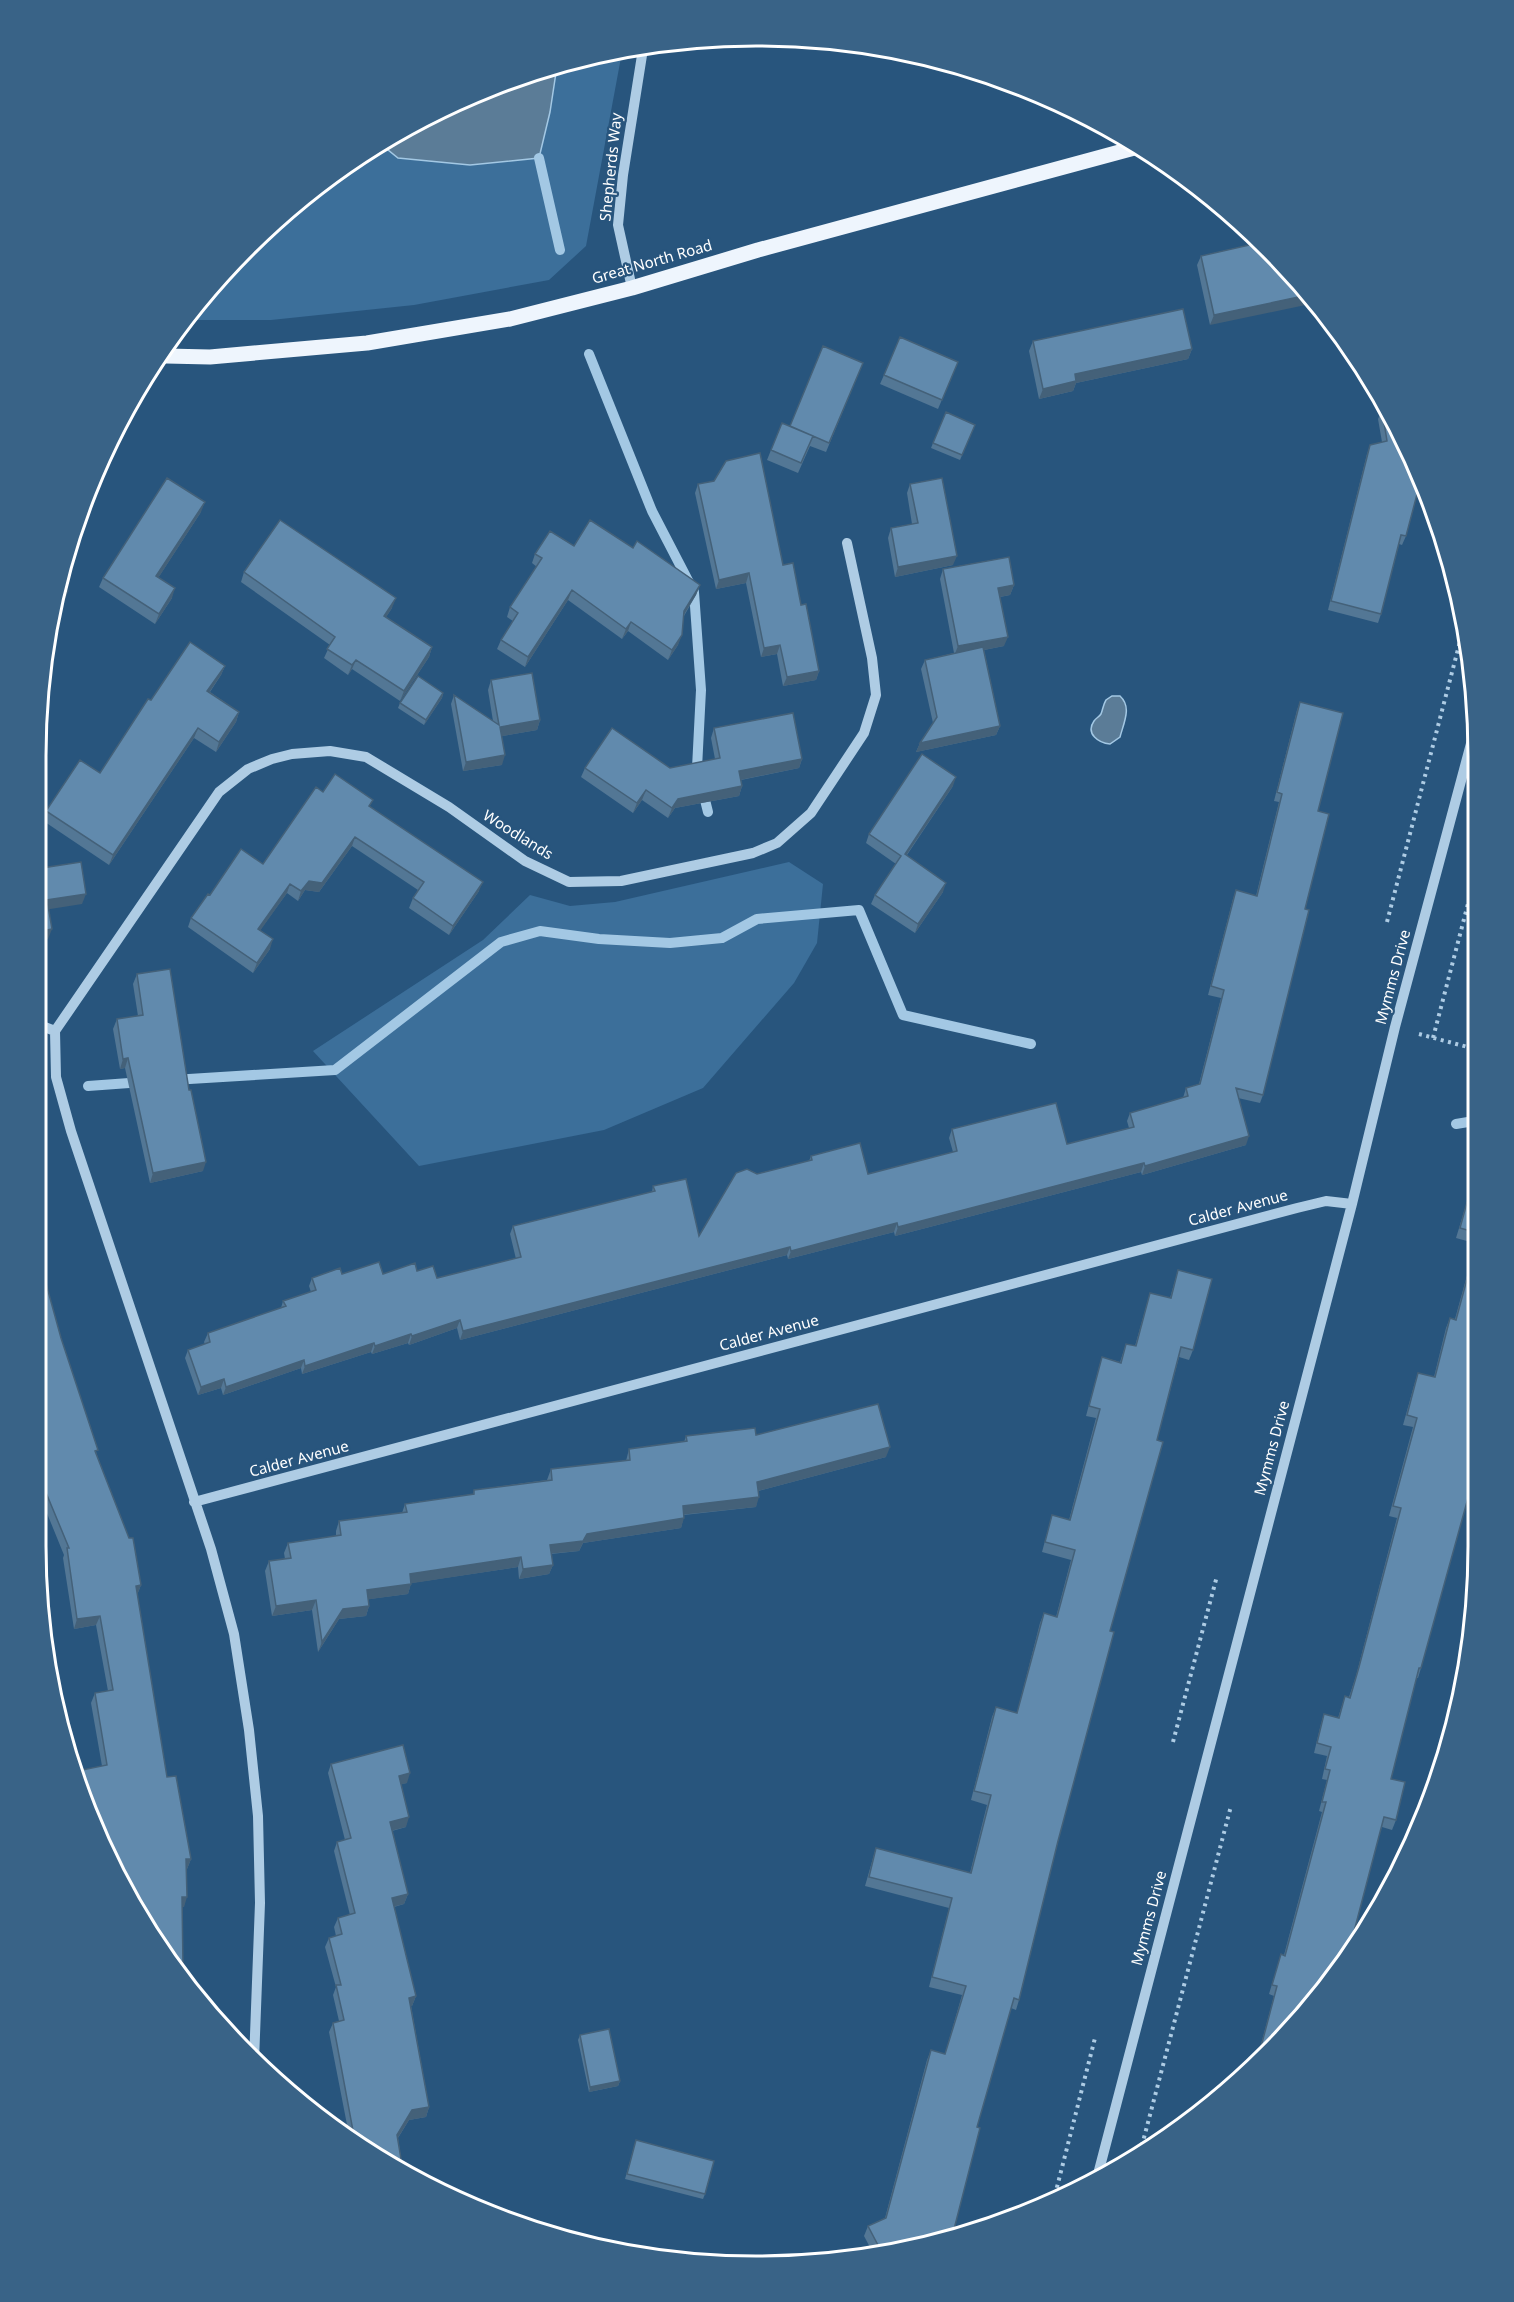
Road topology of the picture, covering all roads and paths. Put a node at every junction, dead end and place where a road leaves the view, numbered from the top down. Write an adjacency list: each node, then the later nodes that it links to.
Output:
1 (642, 56): 3 (street, Shepherds Way)
2 (1126, 150): 3 (main road, Great North Road)
3 (632, 288): 4 (main road, Great North Road)
4 (170, 356)
5 (847, 543): 12 (street, Woodlands)
6 (1458, 647): 9 (path)
7 (1468, 755): 10 (street, Mymms Drive)
8 (1468, 904): 13 (path)
9 (1387, 922)
10 (1395, 1027): 13 (path); 15 (street, Mymms Drive)
11 (46, 1028): 12 (street)
12 (55, 1031): 16 (street)
13 (1433, 1038): 14 (path)
14 (1468, 1047)
15 (1352, 1204): 16 (street, Calder Avenue); 23 (street, Mymms Drive)
16 (194, 1502): 21 (street)
17 (1217, 1576): 18 (path)
18 (1173, 1742)
19 (1231, 1806): 22 (path)
20 (1095, 2038): 24 (path)
21 (255, 2047)
22 (1143, 2141)
23 (1100, 2166)
24 (1057, 2188)

